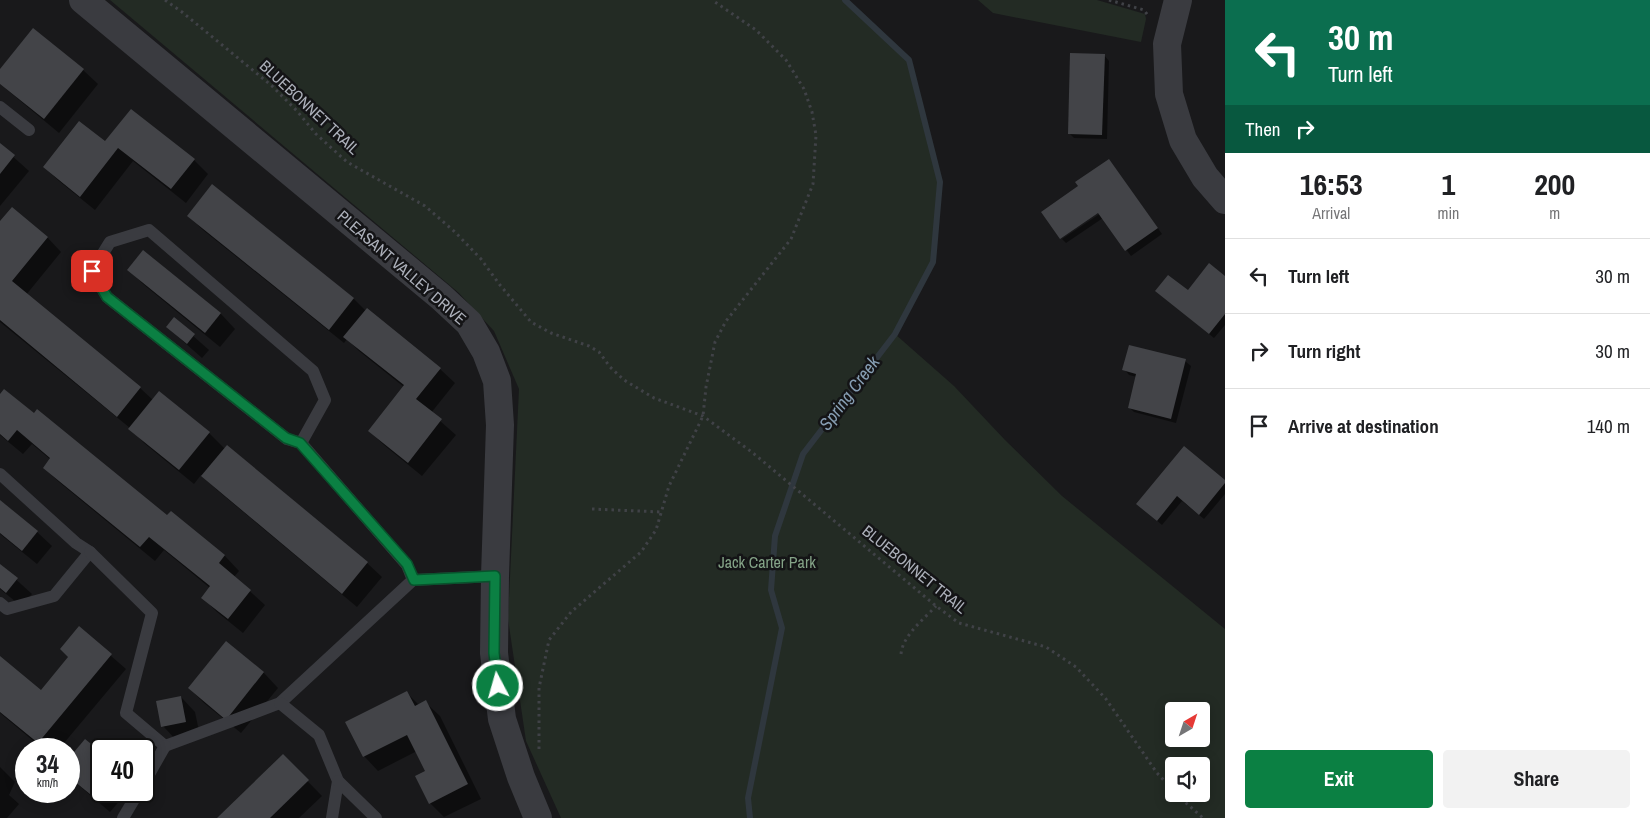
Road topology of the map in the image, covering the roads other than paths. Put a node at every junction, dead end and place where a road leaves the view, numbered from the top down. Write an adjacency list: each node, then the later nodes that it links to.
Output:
1 (83, 0): 9 (street, PLEASANT VALLEY DRIVE)
2 (1178, 0): 5 (street)
3 (0, 107): 4 (lane)
4 (29, 130)
5 (1225, 200)
6 (300, 443): 6 (lane); 10 (lane)
7 (0, 474): 8 (lane)
8 (90, 552): 11 (lane); 13 (lane)
9 (495, 576): 10 (lane); 20 (street, PLEASANT VALLEY DRIVE)
10 (414, 580): 12 (lane)
11 (0, 603)
12 (280, 703): 13 (lane); 15 (lane)
13 (165, 746): 14 (lane)
14 (155, 764)
15 (338, 780): 18 (lane); 19 (lane)
16 (132, 803): 17 (lane)
17 (123, 818)
18 (332, 818)
19 (376, 818)
20 (538, 818)

